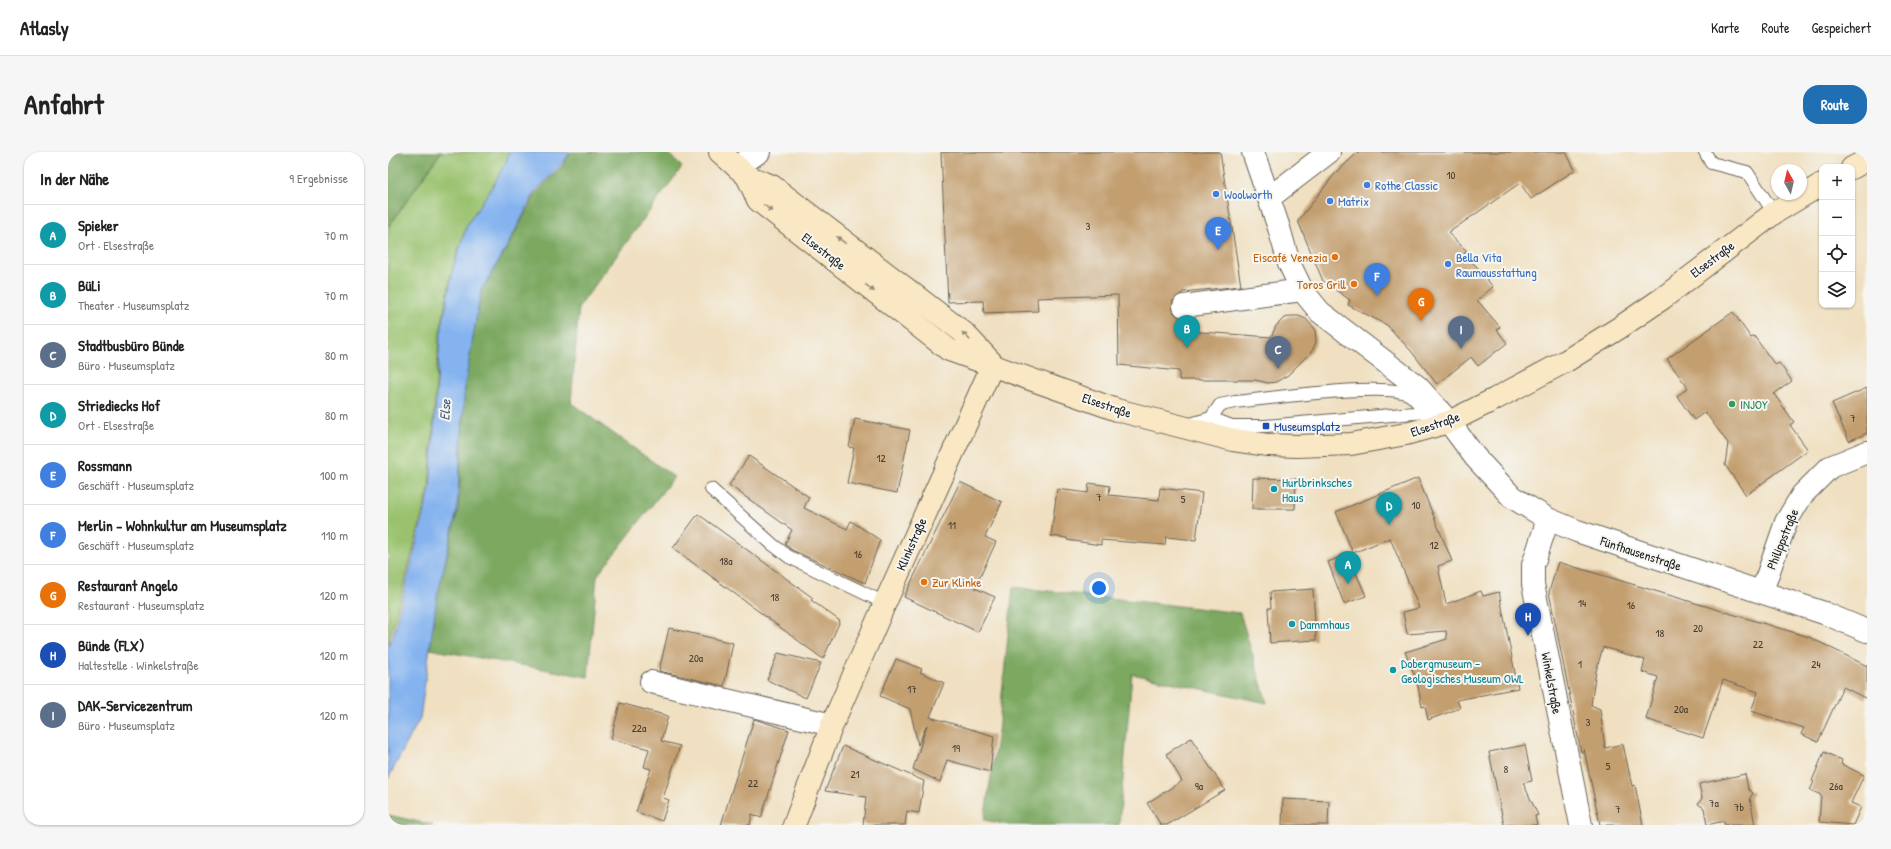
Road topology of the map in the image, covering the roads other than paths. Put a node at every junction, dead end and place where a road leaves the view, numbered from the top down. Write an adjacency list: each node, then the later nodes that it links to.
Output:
1 (720, 152): 8 (street, Elsestraße)
2 (759, 152): 8 (street)
3 (1253, 152): 10 (street)
4 (1329, 152): 10 (street)
5 (1705, 152): 11 (lane)
6 (1867, 160): 7 (street)
7 (1855, 166)
8 (742, 171): 14 (street, Elsestraße)
9 (1819, 186): 11 (street, Elsestraße)
10 (1269, 198): 12 (street)
11 (1774, 213): 17 (street, Elsestraße)
12 (1302, 290): 13 (street); 17 (street)
13 (1184, 306)
14 (993, 364): 18 (street, Elsestraße); 23 (street, Klinkstraße)
15 (1426, 412): 16 (lane); 16 (lane); 17 (lane)
16 (1211, 418): 18 (lane)
17 (1449, 422): 18 (street, Elsestraße); 21 (street, Fünfhausenstraße)
18 (1180, 427)
19 (1867, 452): 22 (street, Philippstraße)
20 (711, 489): 23 (lane)
21 (1548, 519): 22 (street, Fünfhausenstraße); 28 (street, Winkelstraße)
22 (1762, 592): 24 (street, Fünfhausenstraße)
23 (885, 603): 26 (street, Klinkstraße)
24 (1867, 631)
25 (651, 682): 26 (street)
26 (832, 725): 27 (street, Klinkstraße)
27 (794, 825)
28 (1581, 825)

